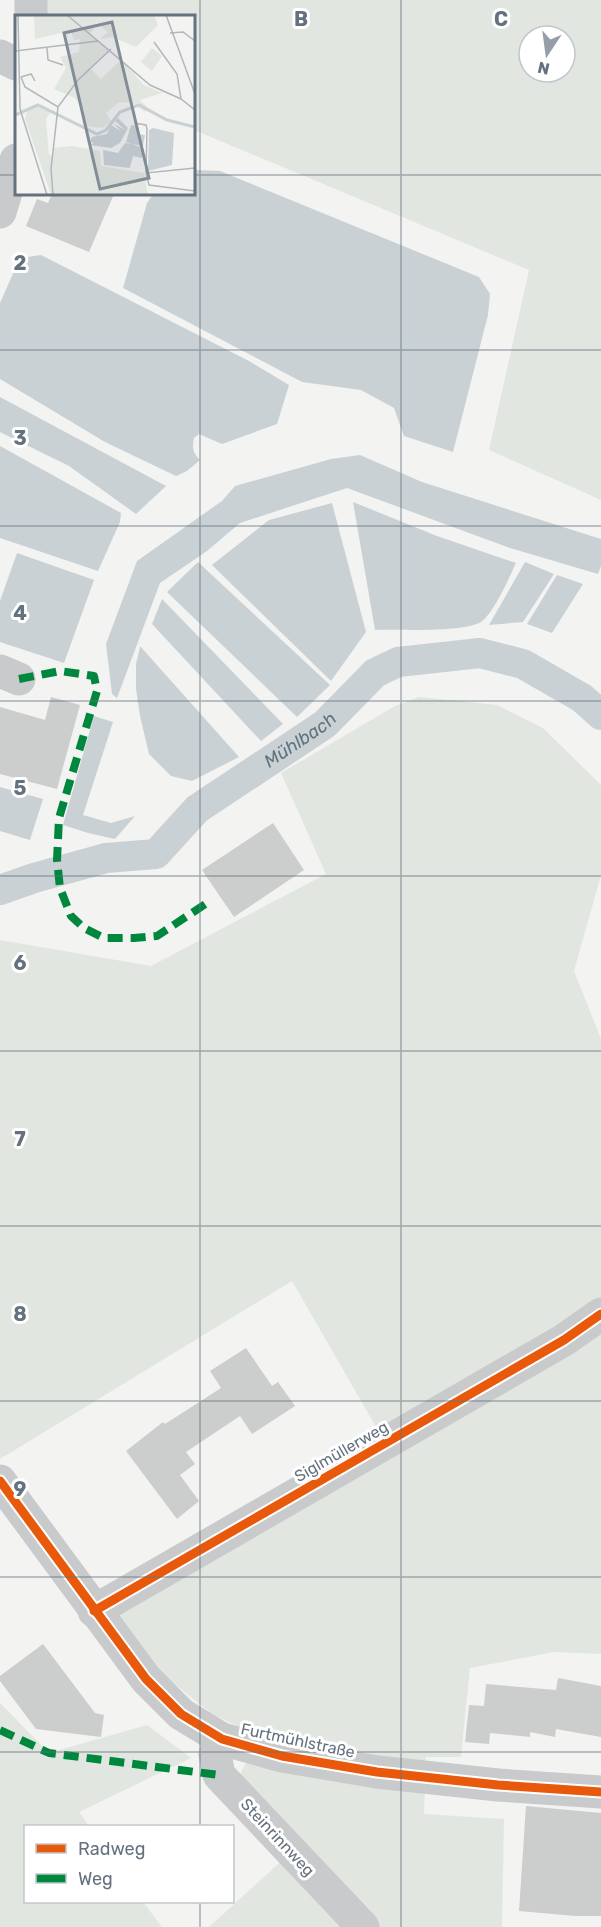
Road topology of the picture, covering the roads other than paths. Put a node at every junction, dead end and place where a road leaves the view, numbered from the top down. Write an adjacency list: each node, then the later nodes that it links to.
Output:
1 (31, 0): 2 (street)
2 (30, 15)
3 (0, 56): 4 (street)
4 (15, 64)
5 (15, 163): 6 (street)
6 (0, 212)
7 (601, 1314): 9 (street, Siglmüllerweg)
8 (0, 1481): 9 (street, Furtmühlstraße)
9 (94, 1611): 10 (street, Furtmühlstraße)
10 (222, 1739): 11 (street, Furtmühlstraße); 12 (street, Steinrinnweg)
11 (601, 1792)
12 (363, 1927)

